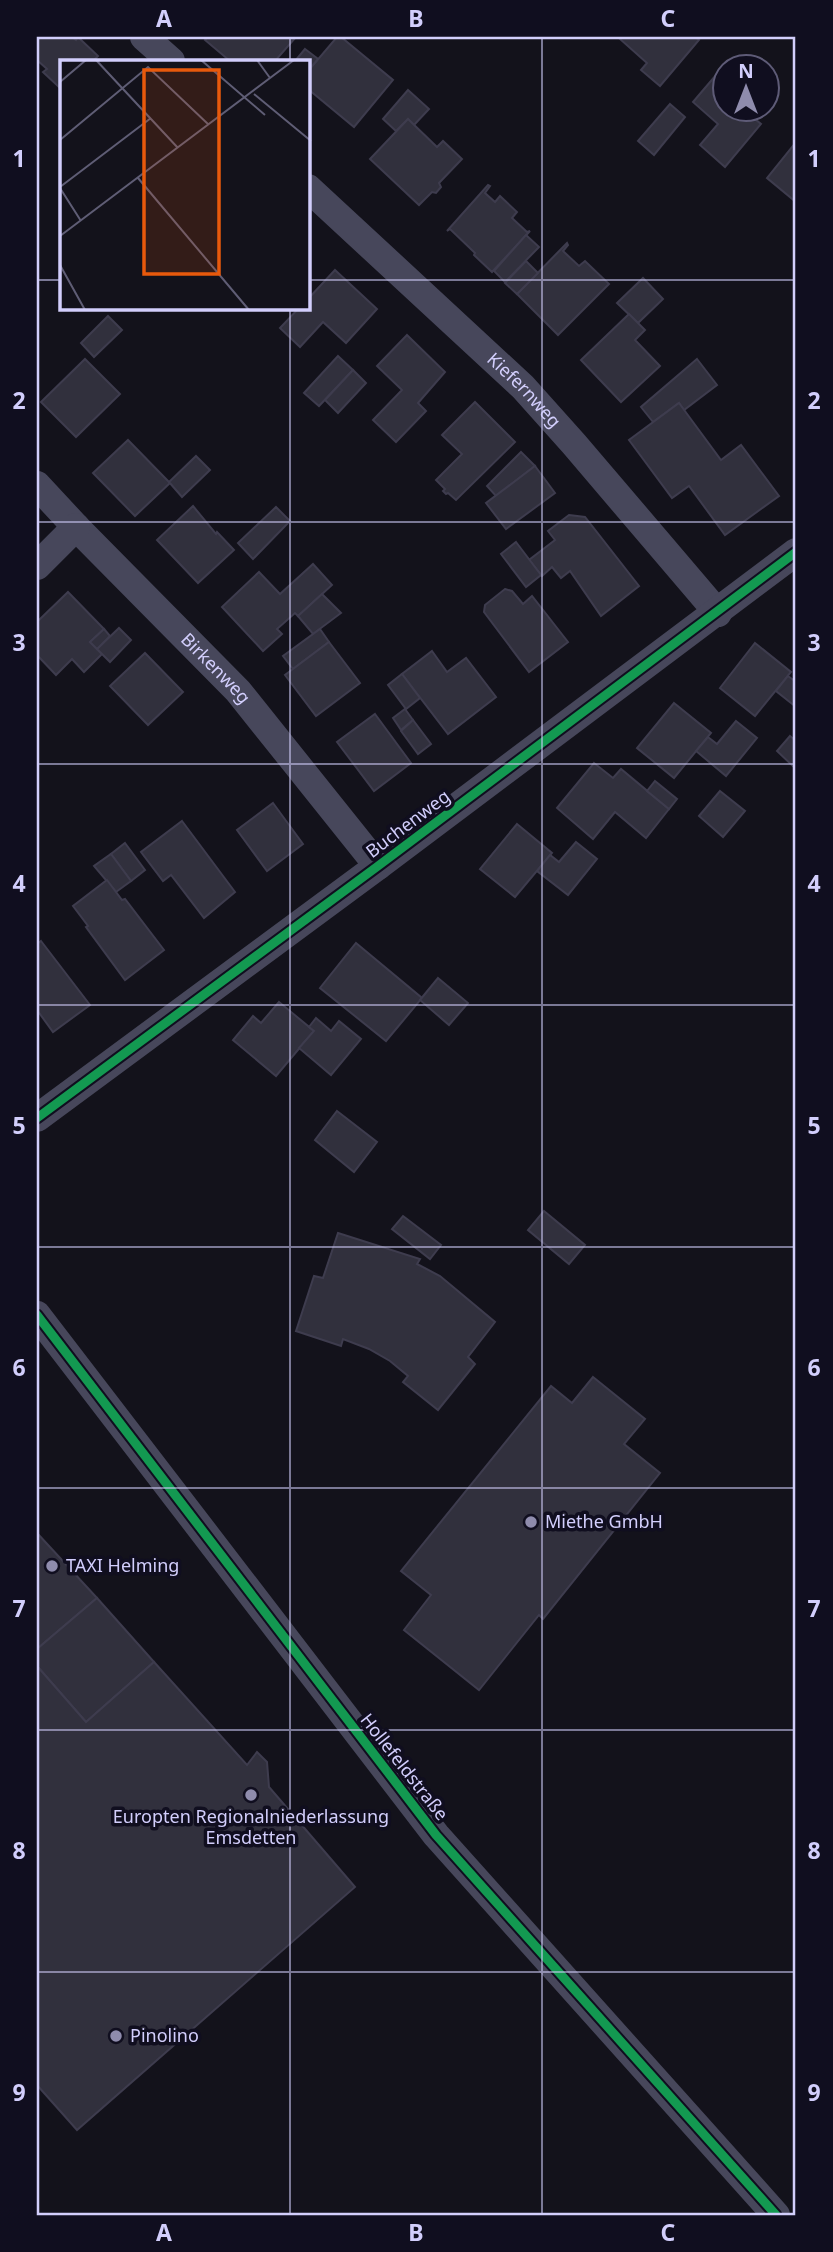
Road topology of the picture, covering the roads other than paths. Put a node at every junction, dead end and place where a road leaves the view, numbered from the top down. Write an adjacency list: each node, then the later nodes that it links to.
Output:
1 (144, 37): 2 (street)
2 (169, 60)
3 (310, 190): 8 (street, Kiefernweg)
4 (37, 485): 5 (street, Birkenweg)
5 (76, 527): 7 (street); 9 (street, Birkenweg)
6 (796, 552): 8 (street, Buchenweg)
7 (37, 566)
8 (718, 613): 9 (street, Buchenweg)
9 (378, 866): 10 (street, Buchenweg)
10 (37, 1118)
11 (37, 1315): 12 (street, Hollefeldstraße)
12 (776, 2215)

